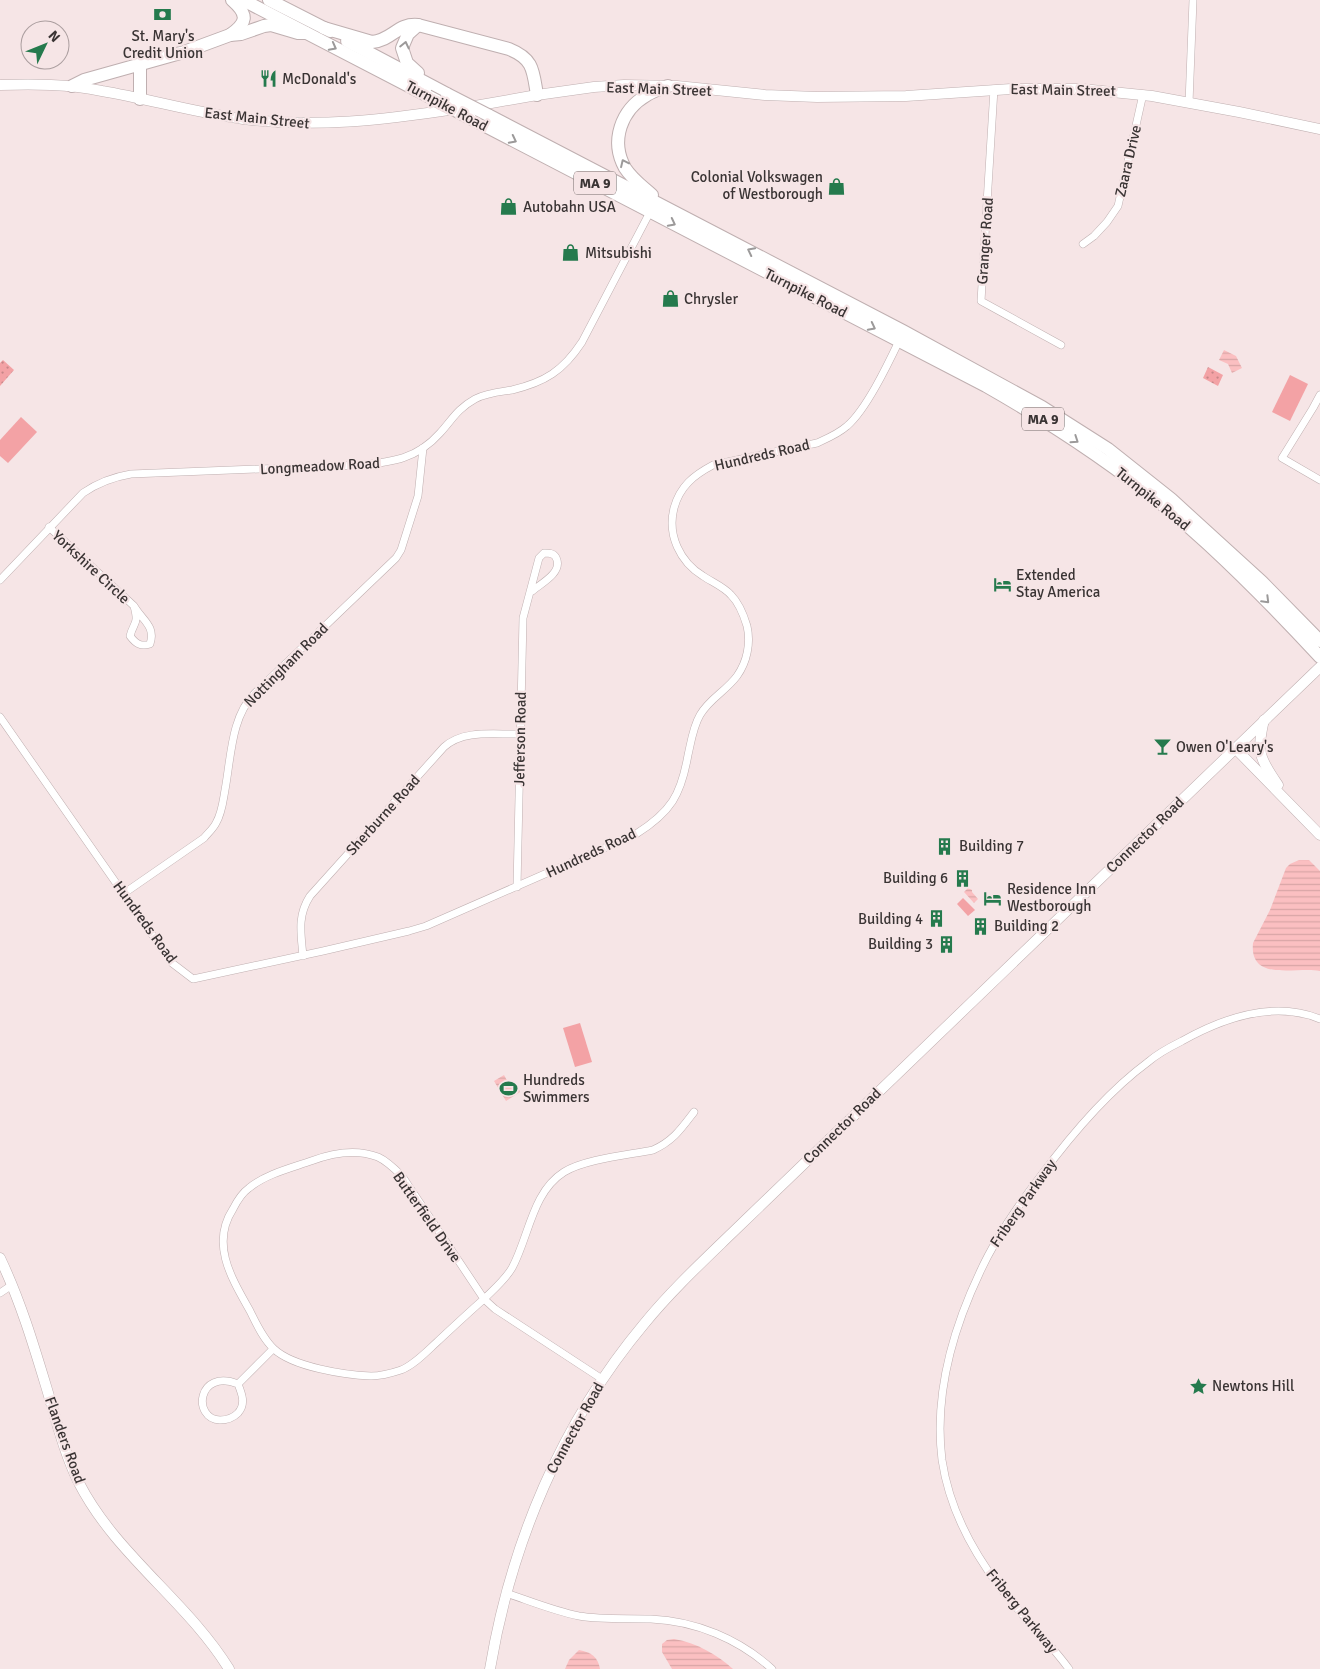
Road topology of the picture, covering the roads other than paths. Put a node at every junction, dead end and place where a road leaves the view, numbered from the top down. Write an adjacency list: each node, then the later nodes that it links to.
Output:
1 (232, 0): 8 (highway)
2 (243, 0): 7 (highway, Turnpike Road / MA 9)
3 (269, 0): 6 (highway, Turnpike Road / MA 9)
4 (1194, 0): 18 (street)
5 (418, 26): 6 (highway); 14 (highway, one-way to 5); 16 (highway)
6 (324, 28): 14 (highway, Turnpike Road / MA 9)
7 (306, 33): 8 (highway); 14 (highway, Turnpike Road / MA 9, one-way to 14)
8 (230, 35): 9 (highway)
9 (140, 65): 11 (highway); 17 (highway)
10 (0, 85): 11 (main road, East Main Street)
11 (72, 86): 17 (main road, East Main Street)
12 (668, 86): 13 (main road, East Main Street); 16 (main road, East Main Street); 20 (highway, one-way to 12)
13 (994, 89): 15 (main road, East Main Street); 24 (street, Granger Road)
14 (438, 93): 20 (highway, Turnpike Road / MA 9, bridge); 21 (highway, Turnpike Road / MA 9, one-way to 21, bridge)
15 (1144, 94): 18 (main road, East Main Street); 22 (street, Zaara Drive)
16 (537, 95): 17 (main road, East Main Street)
17 (140, 98)
18 (1189, 103): 19 (main road, East Main Street)
19 (1320, 129)
20 (670, 210): 32 (highway, Turnpike Road / MA 9, one-way to 20)
21 (650, 212): 23 (highway, Turnpike Road / MA 9, one-way to 23); 26 (street, Longmeadow Road)
22 (1083, 244)
23 (899, 341): 33 (highway, Turnpike Road / MA 9, one-way to 33); 41 (street, Hundreds Road)
24 (1062, 345)
25 (1320, 395): 27 (street)
26 (423, 448): 28 (street, Longmeadow Road); 42 (street, Nottingham Road)
27 (1320, 480)
28 (49, 527): 29 (street, Longmeadow Road); 31 (street, Yorkshire Circle)
29 (0, 580)
30 (531, 592): 30 (street, Jefferson Road); 37 (street, Jefferson Road)
31 (134, 606): 31 (street, Yorkshire Circle)
32 (1320, 641)
33 (1320, 657)
34 (1320, 667): 36 (main road, Connector Road)
35 (0, 717): 42 (street, Hundreds Road)
36 (1264, 720): 38 (main road, Connector Road); 39 (main road)
37 (520, 734): 41 (street, Jefferson Road); 43 (street, Sherburne Road)
38 (1235, 748): 39 (main road); 51 (main road, Connector Road)
39 (1293, 806): 40 (main road)
40 (1320, 835)
41 (517, 887): 43 (street, Hundreds Road)
42 (123, 894): 43 (street, Hundreds Road)
43 (303, 956)
44 (1320, 1019): 57 (street, Friberg Parkway)
45 (694, 1112): 49 (street)
46 (0, 1258): 47 (main road, Flanders Road)
47 (12, 1285): 48 (street); 54 (main road, Flanders Road)
48 (0, 1293)
49 (484, 1299): 50 (street, Butterfield Drive); 50 (street, Butterfield Drive); 51 (street, Butterfield Drive)
50 (273, 1349): 52 (street)
51 (602, 1379): 53 (main road, Connector Road)
52 (238, 1384): 52 (street)
53 (506, 1593): 55 (main road, Connector Road); 56 (street)
54 (228, 1669)
55 (490, 1669)
56 (772, 1669)
57 (1069, 1669)

